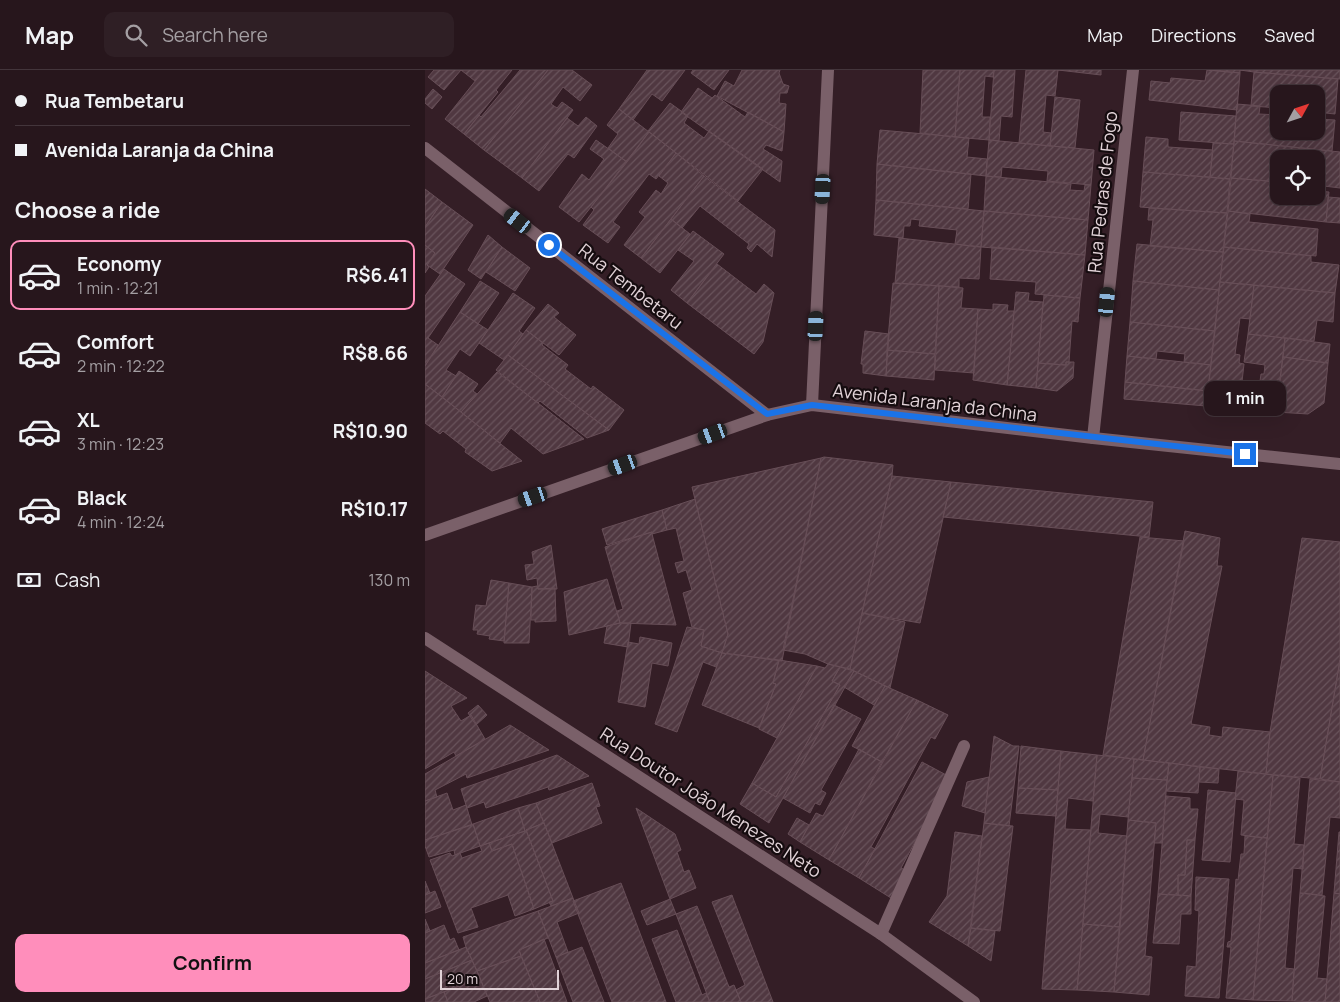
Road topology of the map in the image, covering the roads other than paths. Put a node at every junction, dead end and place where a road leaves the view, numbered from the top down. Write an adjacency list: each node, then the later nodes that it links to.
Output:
1 (828, 70): 4 (street)
2 (1133, 70): 6 (street, Rua Pedras de Fogo)
3 (425, 148): 5 (street, Rua Tembetaru)
4 (812, 405): 5 (street, Avenida Laranja da China); 6 (street, Avenida Laranja da China)
5 (767, 414): 8 (street, Avenida Laranja da China)
6 (1093, 438): 7 (street, Avenida Laranja da China)
7 (1340, 464)
8 (425, 535)
9 (425, 638): 11 (street, Rua Doutor João Menezes Neto)
10 (964, 746): 11 (street)
11 (881, 934): 12 (street, Rua Doutor João Menezes Neto)
12 (974, 1002)

